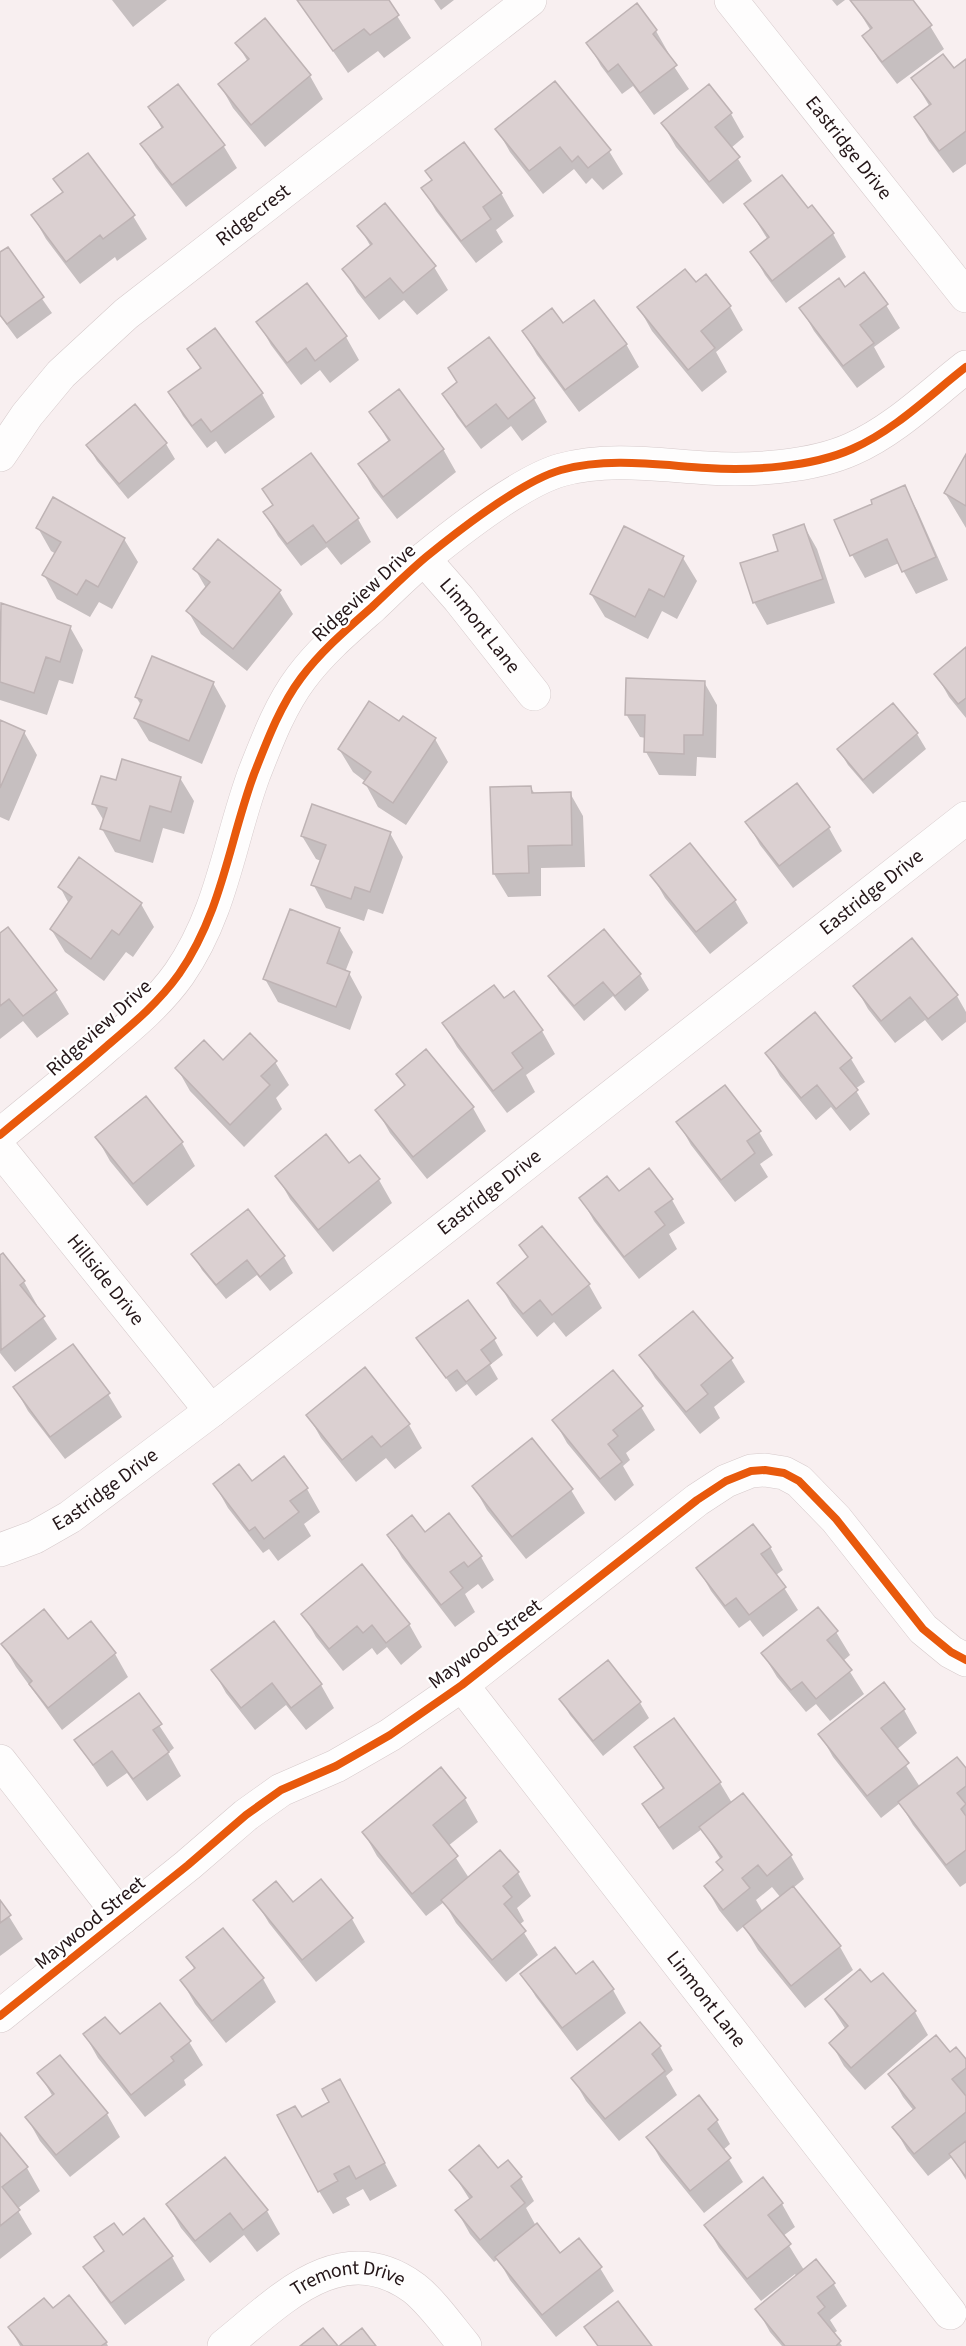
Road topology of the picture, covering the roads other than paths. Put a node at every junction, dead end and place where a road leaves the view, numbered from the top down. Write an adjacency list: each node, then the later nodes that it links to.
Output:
1 (530, 0): 5 (street, Ridgecrest)
2 (731, 0): 3 (street, Eastridge Drive)
3 (966, 296)
4 (966, 367): 6 (street, Ridgeview Drive)
5 (0, 455)
6 (424, 559): 7 (street, Linmont Lane); 9 (street, Ridgeview Drive)
7 (534, 694)
8 (966, 818): 11 (street, Eastridge Drive)
9 (0, 1135)
10 (0, 1149): 11 (street, Hillside Drive)
11 (210, 1411): 12 (street, Eastridge Drive)
12 (0, 1550)
13 (966, 1660): 14 (street, Maywood Street)
14 (462, 1685): 16 (street, Maywood Street); 18 (street, Linmont Lane)
15 (0, 1761): 16 (street)
16 (122, 1918): 17 (street, Maywood Street)
17 (0, 2016)
18 (950, 2313)
19 (224, 2346): 20 (street, Tremont Drive)
20 (465, 2346)

